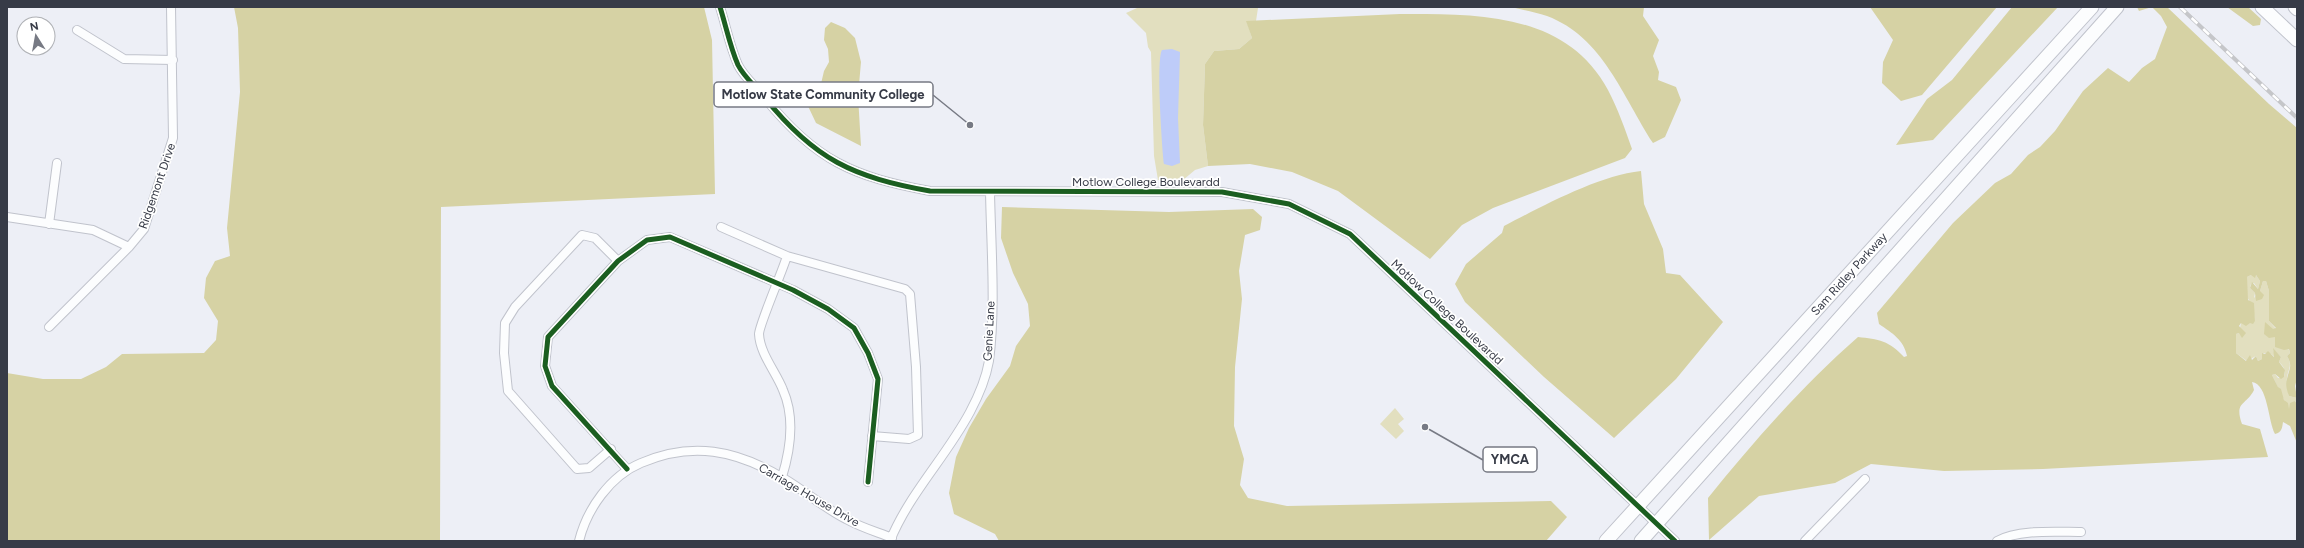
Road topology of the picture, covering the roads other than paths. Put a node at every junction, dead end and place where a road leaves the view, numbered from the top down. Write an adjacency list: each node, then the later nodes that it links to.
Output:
1 (171, 7): 8 (street, Ridgemont Drive)
2 (720, 7): 10 (street, Motlow College Boulevardd)
3 (2092, 7): 25 (main road, Sam Ridley Parkway)
4 (2117, 7): 26 (main road, Sam Ridley Parkway)
5 (2262, 7): 7 (main road)
6 (77, 30): 8 (street)
7 (2297, 40)
8 (173, 60): 14 (street, Ridgemont Drive)
9 (57, 163): 12 (street)
10 (990, 192): 25 (street, Motlow College Boulevardd); 28 (street, Genie Lane)
11 (7, 217): 12 (street)
12 (49, 224): 14 (street)
13 (721, 227): 15 (street)
14 (129, 247): 18 (street, Ridgemont Drive)
15 (787, 256): 17 (street); 19 (street)
16 (618, 261): 17 (street); 20 (street); 20 (street)
17 (778, 284): 19 (street); 22 (street)
18 (49, 327)
19 (872, 436): 24 (street)
20 (611, 449): 21 (street)
21 (627, 469): 22 (street, Carriage House Drive); 29 (street, Carriage House Drive)
22 (782, 477): 28 (street, Carriage House Drive)
23 (1865, 479): 33 (street)
24 (868, 482)
25 (1638, 506): 26 (street, Motlow College Boulevardd); 30 (main road, Sam Ridley Parkway)
26 (1657, 524): 31 (main road, Sam Ridley Parkway); 32 (street, Motlow College Boulevardd)
27 (2081, 532): 34 (street)
28 (891, 539)
29 (579, 541)
30 (1606, 541)
31 (1641, 541)
32 (1675, 541)
33 (1805, 541)
34 (1997, 541)

